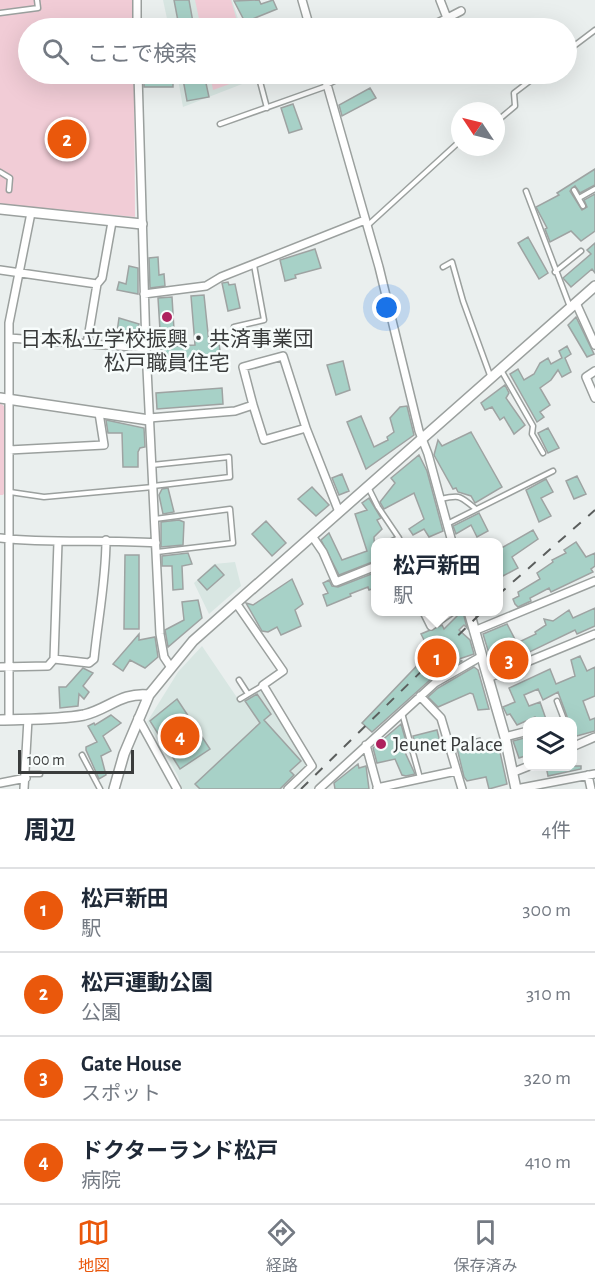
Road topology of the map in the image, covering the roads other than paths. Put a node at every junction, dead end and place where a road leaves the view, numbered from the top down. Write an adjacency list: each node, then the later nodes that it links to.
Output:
1 (37, 0): 6 (lane)
2 (137, 0): 7 (street)
3 (302, 0): 8 (street)
4 (440, 0): 9 (street)
5 (461, 10): 9 (street)
6 (0, 13)
7 (137, 18)
8 (307, 18)
9 (447, 18)
10 (595, 30): 11 (lane)
11 (577, 44)
12 (138, 84): 31 (street)
13 (261, 84): 16 (lane)
14 (327, 84): 16 (lane); 30 (street)
15 (526, 84): 17 (lane)
16 (267, 108): 18 (lane)
17 (505, 114)
18 (220, 124)
19 (451, 149): 30 (lane)
20 (0, 172): 22 (lane)
21 (595, 189): 25 (lane)
22 (9, 190)
23 (574, 190): 25 (lane)
24 (525, 191): 37 (lane)
25 (579, 198): 26 (lane)
26 (583, 206)
27 (0, 209): 28 (street)
28 (31, 213): 29 (street); 36 (street)
29 (112, 222): 31 (street); 38 (street)
30 (366, 223): 33 (street); 56 (street)
31 (142, 224): 40 (street)
32 (581, 251): 37 (lane)
33 (254, 264): 40 (street); 42 (lane)
34 (443, 267): 49 (lane)
35 (0, 270): 36 (street)
36 (19, 272): 38 (street); 43 (street)
37 (555, 272): 41 (lane)
38 (97, 284): 44 (street)
39 (595, 286): 41 (street)
40 (144, 294): 46 (street)
41 (573, 305): 45 (street); 47 (street)
42 (234, 327)
43 (9, 338): 44 (street); 51 (street)
44 (87, 344): 46 (street)
45 (595, 345)
46 (146, 348): 54 (street)
47 (501, 370): 49 (street); 58 (lane)
48 (595, 371): 50 (street)
49 (491, 378): 56 (street)
50 (595, 398)
51 (4, 399): 53 (street); 57 (street)
52 (253, 405): 54 (street); 55 (street); 55 (street)
53 (99, 413): 54 (street); 57 (street)
54 (149, 419): 59 (street)
55 (306, 428): 67 (street)
56 (422, 439): 61 (street); 65 (street)
57 (9, 450): 63 (street)
58 (543, 453)
59 (152, 465): 62 (street); 62 (lane)
60 (553, 471): 66 (lane)
61 (368, 486): 67 (street); 71 (lane)
62 (153, 487): 63 (lane); 68 (street)
63 (9, 495): 64 (lane); 73 (street)
64 (0, 497)
65 (440, 499): 66 (lane); 69 (street)
66 (476, 509): 69 (lane)
67 (339, 512): 70 (street)
68 (155, 519): 76 (street); 77 (lane)
69 (447, 524): 72 (street)
70 (312, 536): 78 (street); 80 (street)
71 (397, 538)
72 (451, 538)
73 (4, 539): 75 (street); 89 (street)
74 (106, 540): 75 (street); 76 (street); 87 (street)
75 (58, 542): 87 (street)
76 (156, 543): 77 (street)
77 (157, 552): 88 (street)
78 (371, 568)
79 (595, 580): 84 (street)
80 (236, 603): 88 (street); 91 (street)
81 (426, 616): 82 (street)
82 (445, 616)
83 (470, 616): 84 (street)
84 (474, 631): 86 (street)
85 (595, 634): 92 (street)
86 (482, 656): 92 (street); 97 (street)
87 (54, 659): 89 (street)
88 (171, 666): 95 (street)
89 (4, 667): 103 (street)
90 (290, 667): 91 (lane)
91 (283, 671): 94 (street)
92 (488, 678): 106 (street)
93 (239, 680): 96 (lane)
94 (263, 685): 96 (lane); 123 (street)
95 (149, 694): 102 (street); 104 (street)
96 (248, 694): 98 (lane)
97 (420, 696): 100 (street); 112 (street)
98 (240, 699)
99 (557, 701): 101 (lane)
100 (402, 712): 109 (street); 117 (lane)
101 (563, 717)
102 (138, 718): 121 (street); 122 (street)
103 (5, 719): 104 (street)
104 (28, 719): 116 (street)
105 (523, 732): 106 (street)
106 (505, 737): 113 (street)
107 (595, 737): 108 (street)
108 (577, 743)
109 (366, 745): 124 (street); 125 (street)
110 (82, 755): 120 (lane)
111 (523, 768): 113 (street)
112 (456, 771): 117 (street); 126 (street)
113 (514, 772): 127 (street)
114 (40, 774): 116 (lane)
115 (592, 775): 127 (street); 128 (street)
116 (26, 776): 118 (street); 119 (street)
117 (420, 778): 125 (street)
118 (0, 783)
119 (24, 789)
120 (100, 789)
121 (114, 789)
122 (177, 789)
123 (288, 789)
124 (319, 789)
125 (378, 789)
126 (462, 789)
127 (516, 789)
128 (591, 789)

